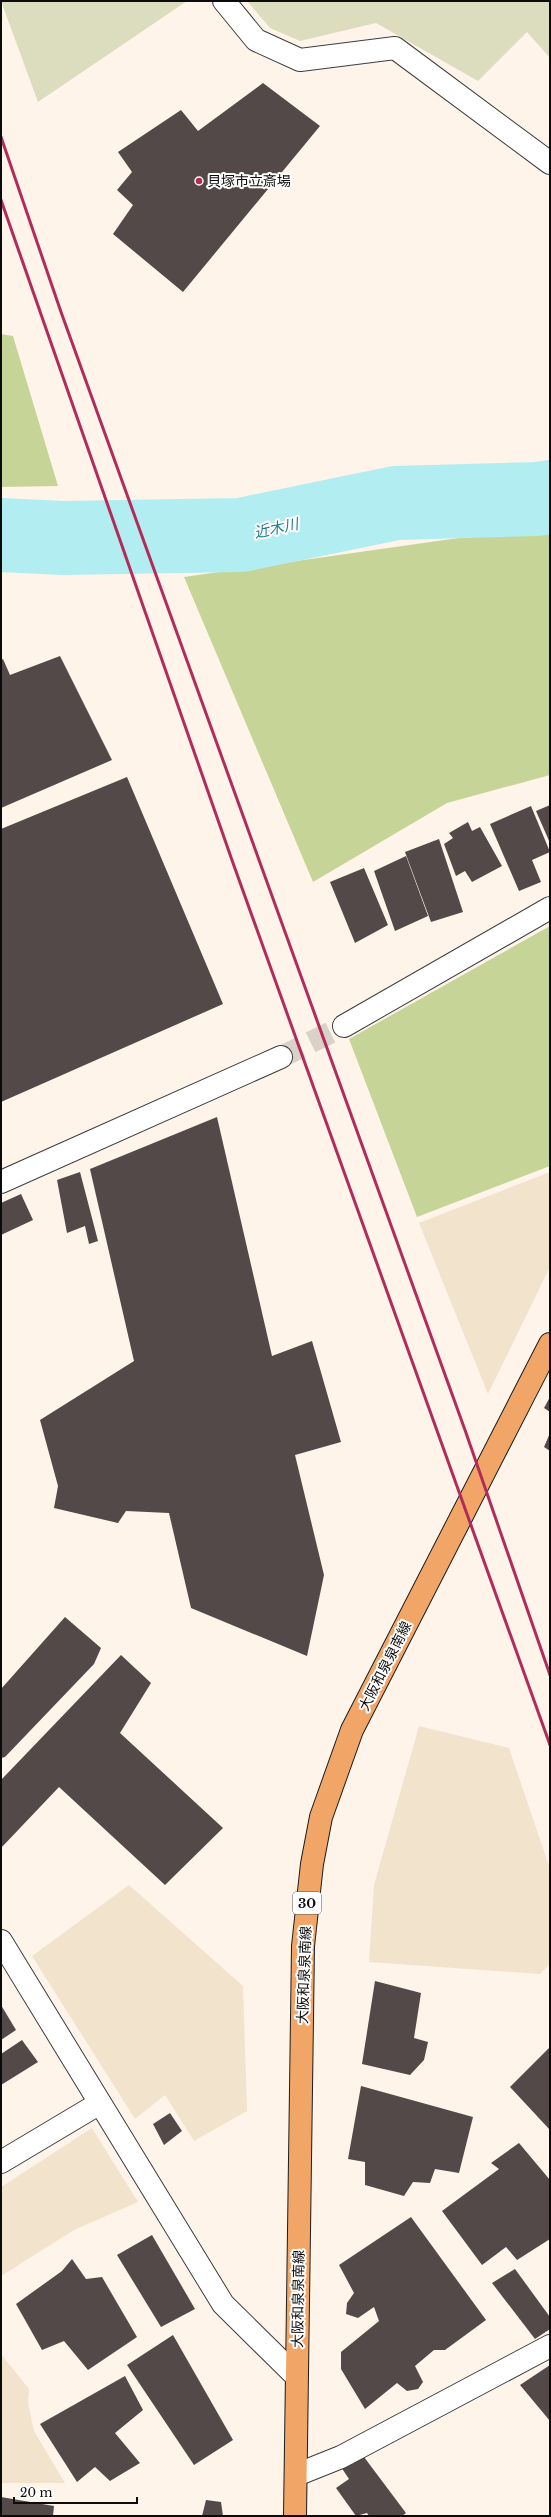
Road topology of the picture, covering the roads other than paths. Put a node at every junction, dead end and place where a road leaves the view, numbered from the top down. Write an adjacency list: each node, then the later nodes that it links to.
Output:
1 (224, 1): 2 (street)
2 (550, 163)
3 (550, 908): 4 (street)
4 (344, 1026)
5 (281, 1057): 6 (street)
6 (1, 1182)
7 (550, 1344): 12 (main road, 大阪和泉泉南線 / 30)
8 (4, 1953): 9 (street)
9 (100, 2103): 10 (street); 12 (street)
10 (1, 2162)
11 (550, 2346): 13 (street)
12 (296, 2376): 13 (main road, 大阪和泉泉南線 / 30)
13 (296, 2475): 14 (main road, 大阪和泉泉南線 / 30)
14 (295, 2516)

